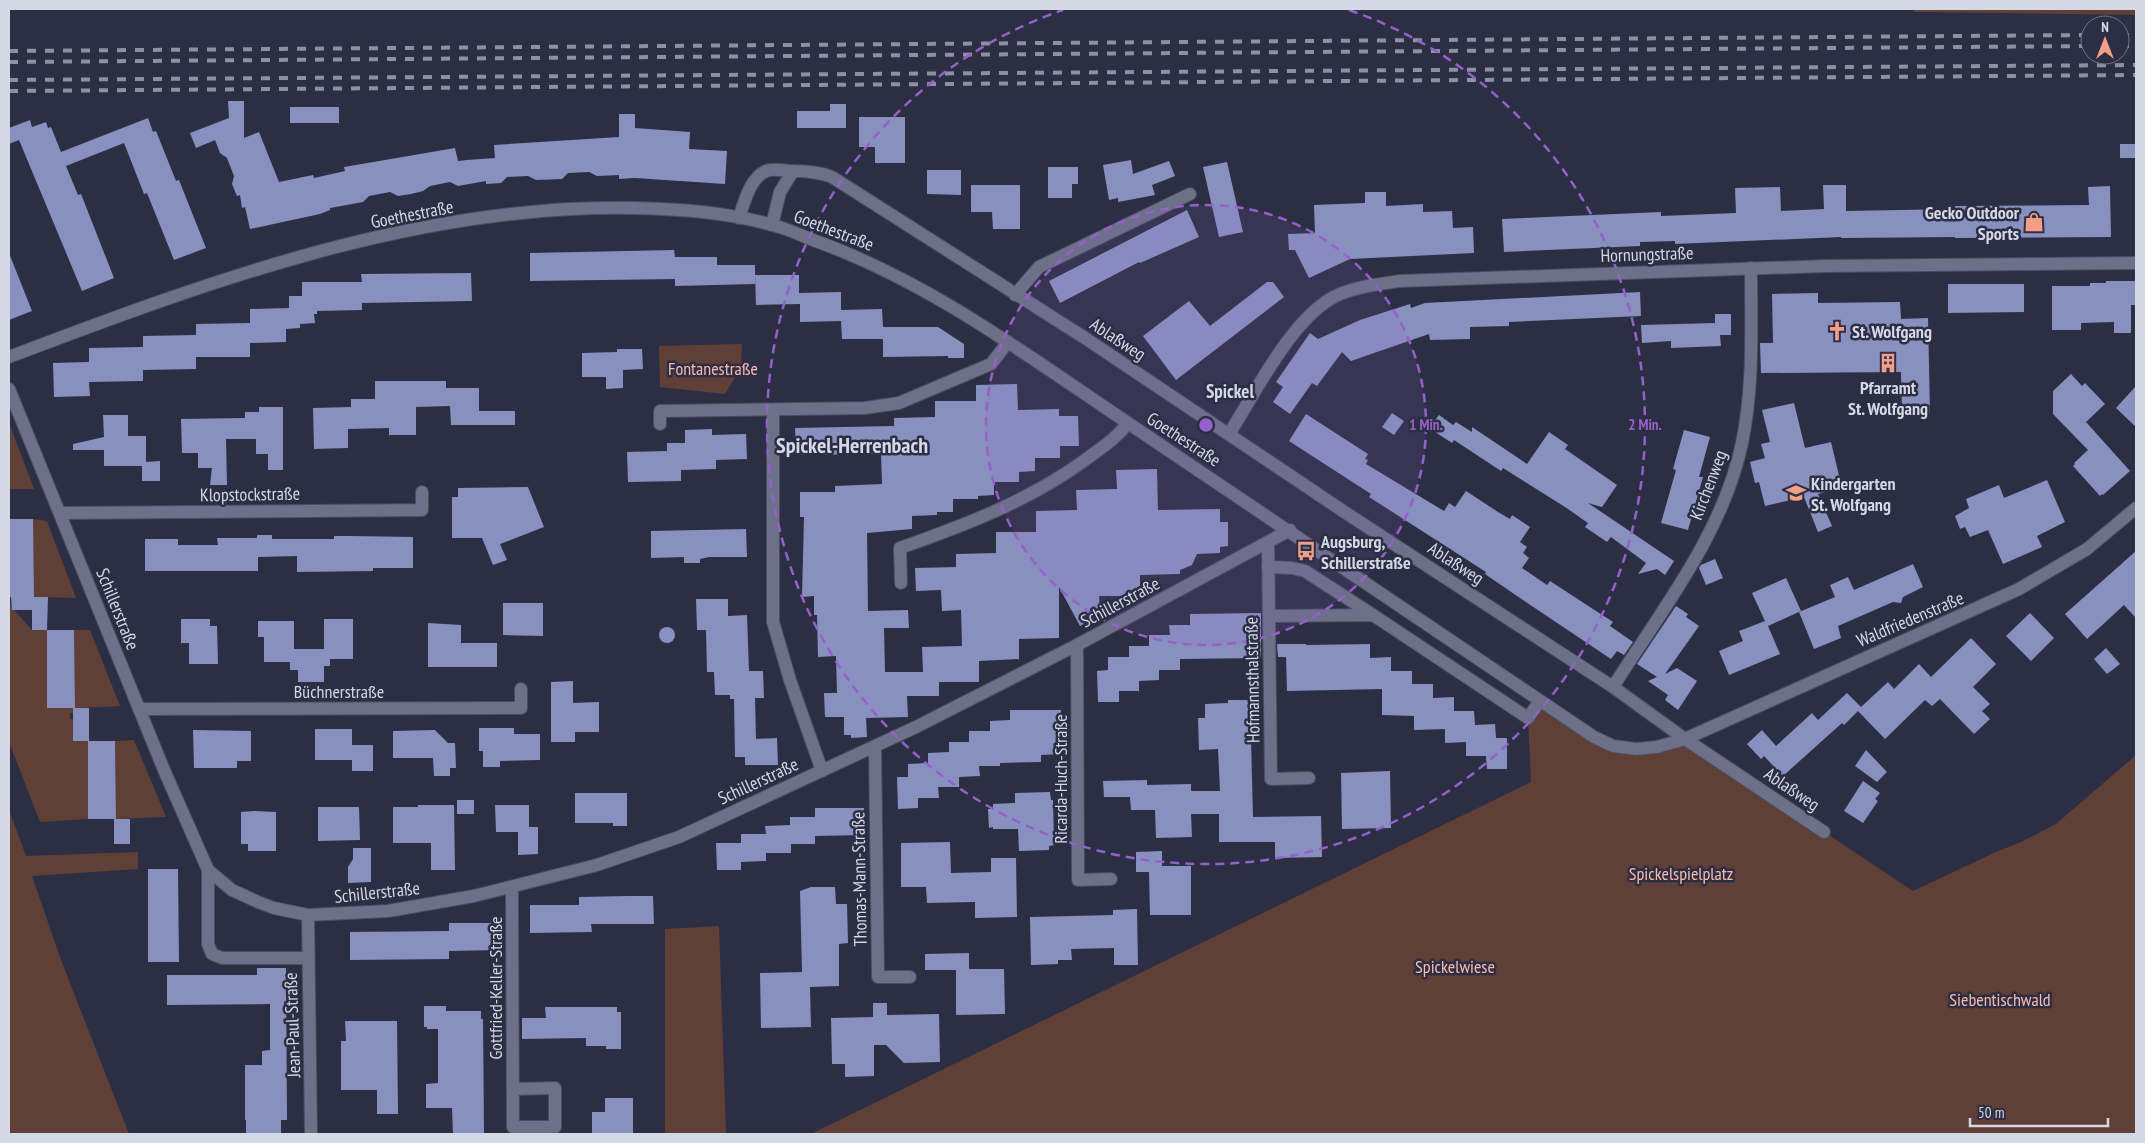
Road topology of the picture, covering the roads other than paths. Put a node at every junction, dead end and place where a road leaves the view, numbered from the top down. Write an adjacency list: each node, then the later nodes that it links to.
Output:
1 (793, 171): 3 (street, Ablaßweg); 4 (street); 7 (street, Ablaßweg)
2 (1190, 194): 7 (street)
3 (739, 218): 4 (street, Goethestraße); 9 (street, Goethestraße)
4 (772, 225): 8 (street, Goethestraße)
5 (2136, 263): 6 (street, Hornungstraße)
6 (1751, 268): 14 (street, Hornungstraße); 25 (street, Kirchenweg)
7 (1015, 295): 14 (street, Ablaßweg)
8 (1008, 342): 11 (street); 12 (street, Goethestraße)
9 (9, 357)
10 (9, 389): 17 (street, Schillerstraße)
11 (773, 410): 13 (street); 31 (street)
12 (1128, 423): 18 (street, Goethestraße); 21 (street)
13 (660, 424)
14 (1229, 434): 25 (street, Ablaßweg)
15 (422, 492): 17 (street, Klopstockstraße)
16 (2136, 508): 29 (street, Waldfriedenstraße)
17 (61, 514): 28 (street, Schillerstraße)
18 (1290, 530): 19 (street, Schillerstraße); 27 (street, Goethestraße)
19 (1268, 542): 20 (street, Hofmannsthalstraße); 24 (street, Schillerstraße)
20 (1268, 567): 22 (street); 23 (street, Hofmannsthalstraße)
21 (901, 583)
22 (1373, 615): 23 (street); 27 (street)
23 (1269, 616): 32 (street, Hofmannsthalstraße)
24 (1077, 645): 30 (street, Schillerstraße); 35 (street, Ricarda-Huch-Straße)
25 (1613, 687): 29 (street, Ablaßweg)
26 (521, 689): 28 (street, Büchnerstraße)
27 (1540, 701): 29 (street, Goethestraße)
28 (139, 709): 34 (street, Schillerstraße)
29 (1685, 739): 33 (street, Ablaßweg)
30 (874, 747): 31 (street, Schillerstraße); 39 (street, Thomas-Mann-Straße)
31 (822, 771): 36 (street, Schillerstraße)
32 (1309, 778)
33 (1824, 832)
34 (208, 870): 37 (street, Schillerstraße); 38 (street, Schillerstraße)
35 (1111, 879)
36 (512, 887): 37 (street, Schillerstraße); 40 (street, Gottfried-Keller-Straße)
37 (308, 915): 38 (street, Jean-Paul-Straße)
38 (307, 958): 41 (street, Jean-Paul-Straße)
39 (910, 977)
40 (513, 1089): 40 (street, Gottfried-Keller-Straße)
41 (311, 1134)

